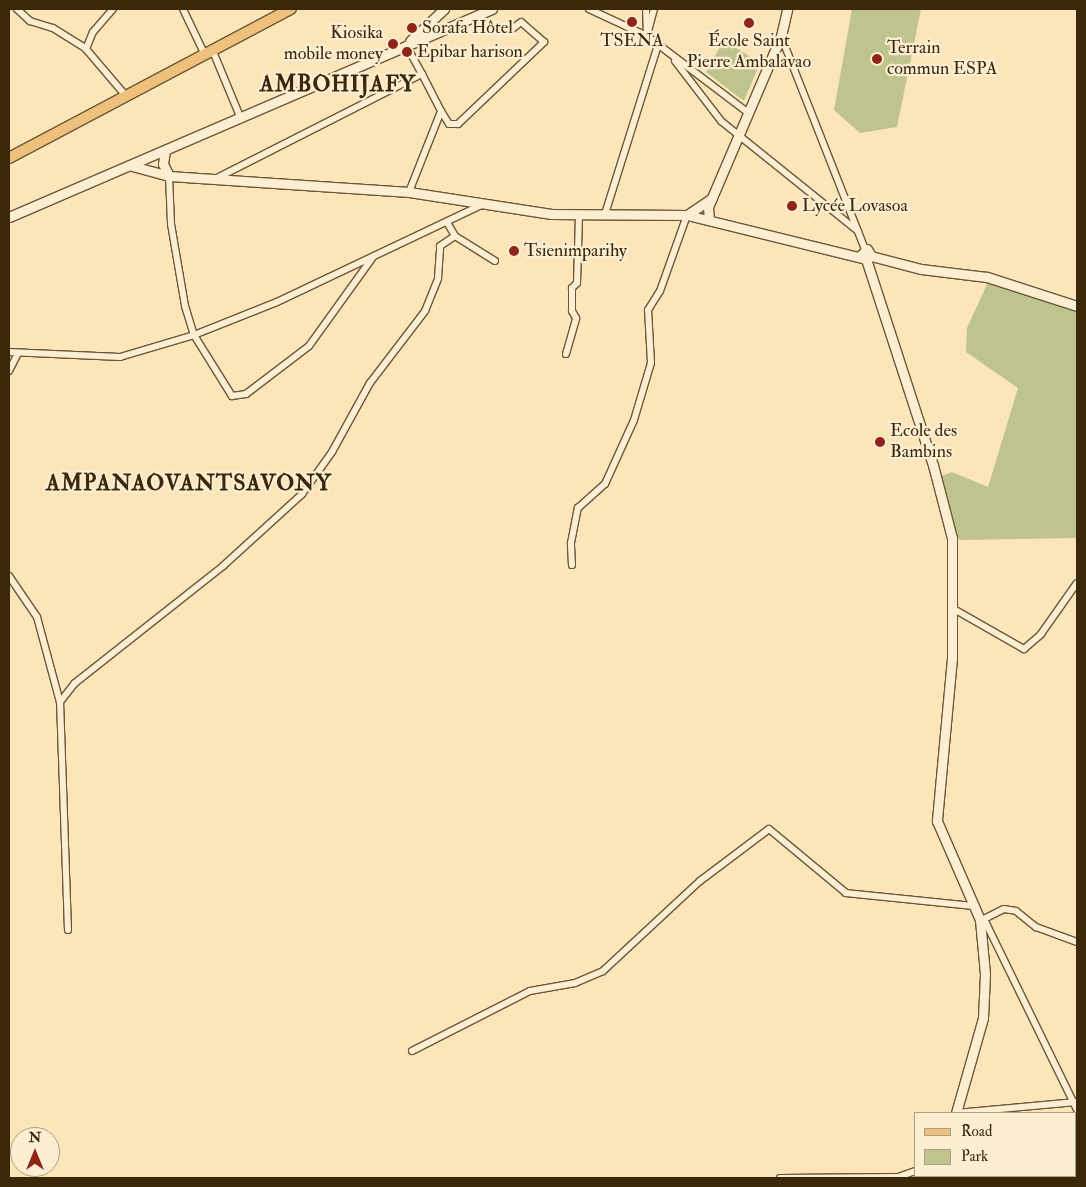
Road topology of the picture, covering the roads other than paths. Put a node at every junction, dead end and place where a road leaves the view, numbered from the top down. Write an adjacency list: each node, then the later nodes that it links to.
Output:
1 (17, 9): 16 (street)
2 (113, 9): 16 (street)
3 (183, 9): 17 (street)
4 (291, 9): 17 (main road)
5 (444, 9): 14 (street)
6 (492, 9): 14 (street)
7 (589, 9): 12 (street)
8 (646, 9): 12 (street)
9 (654, 9): 12 (street)
10 (787, 9): 13 (street)
11 (512, 29): 21 (street)
12 (647, 36): 15 (street)
13 (781, 36): 22 (street); 39 (street)
14 (406, 45): 19 (street); 23 (street)
15 (658, 45): 18 (street); 34 (street)
16 (86, 48): 20 (street)
17 (208, 51): 20 (main road); 23 (street)
18 (675, 61): 22 (street); 24 (street)
19 (422, 74): 21 (street); 29 (street)
20 (126, 96): 26 (main road)
21 (441, 111): 30 (street)
22 (747, 112): 24 (street)
23 (241, 119): 25 (street)
24 (739, 136): 31 (street); 39 (street)
25 (165, 151): 27 (street); 28 (street)
26 (9, 158)
27 (132, 166): 28 (street); 36 (street)
28 (170, 176): 29 (street); 45 (street)
29 (217, 178): 30 (street)
30 (409, 192): 32 (street)
31 (713, 198): 35 (street); 37 (street)
32 (485, 202): 33 (street); 38 (street)
33 (579, 214): 34 (street); 48 (street)
34 (605, 214): 35 (street)
35 (688, 215): 37 (street); 50 (street)
36 (9, 217)
37 (709, 219): 41 (street)
38 (448, 224): 40 (street); 42 (street)
39 (858, 231): 41 (street)
40 (455, 236): 43 (street); 54 (street)
41 (866, 255): 44 (street); 53 (street)
42 (374, 257): 45 (street); 45 (street)
43 (495, 261)
44 (1077, 306)
45 (194, 335): 47 (street)
46 (9, 352): 47 (street)
47 (18, 353): 49 (street)
48 (566, 354)
49 (9, 371)
50 (572, 565)
51 (9, 576): 54 (street)
52 (1077, 583): 53 (street)
53 (952, 608): 55 (street)
54 (60, 702): 57 (street)
55 (975, 906): 56 (street); 59 (street)
56 (982, 920): 58 (street); 60 (street); 61 (street)
57 (68, 930)
58 (1077, 942)
59 (412, 1051)
60 (1076, 1105): 62 (street)
61 (956, 1112)
62 (971, 1112)
63 (914, 1170): 64 (street)
64 (780, 1178)

